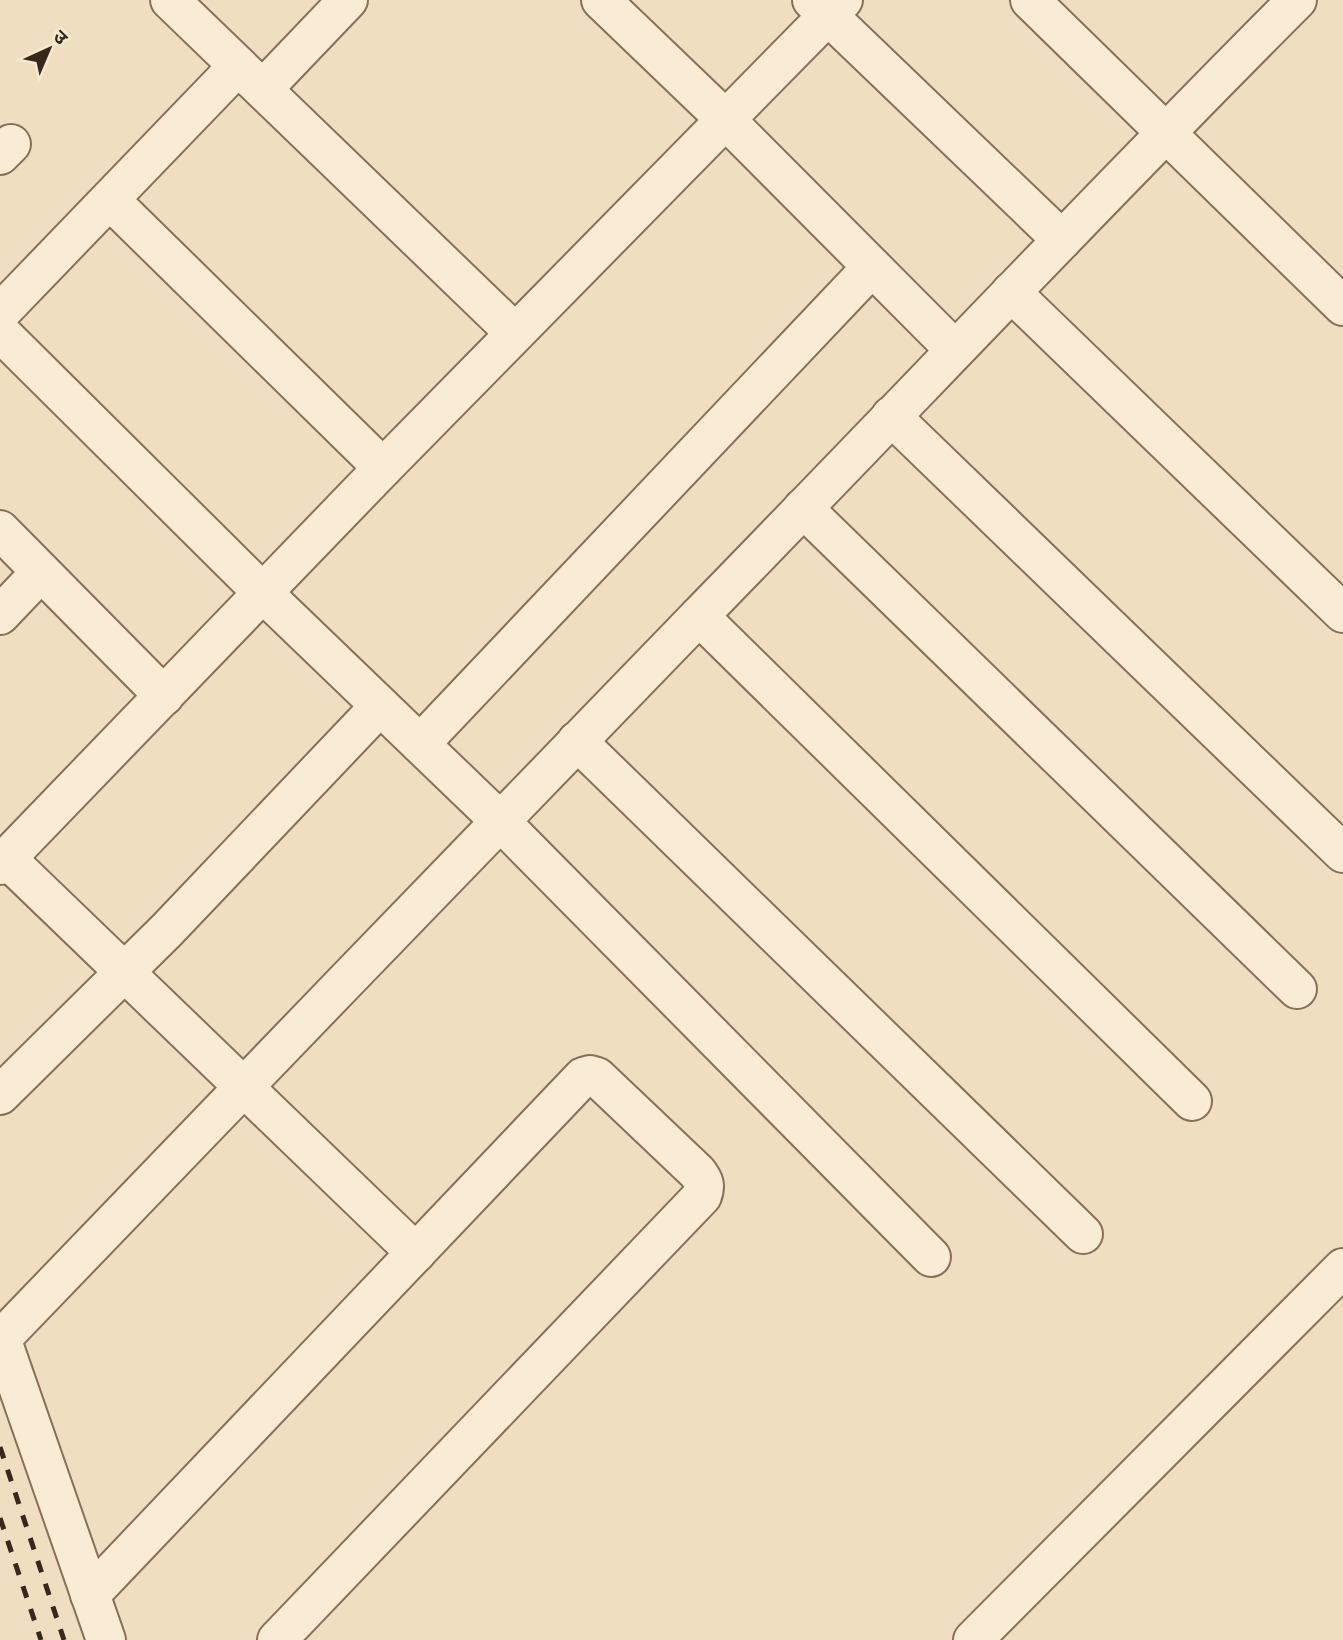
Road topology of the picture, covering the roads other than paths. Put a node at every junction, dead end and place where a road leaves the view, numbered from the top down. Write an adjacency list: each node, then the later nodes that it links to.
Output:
1 (170, 0): 7 (street)
2 (348, 0): 7 (street)
3 (601, 0): 8 (street)
4 (1030, 0): 9 (street)
5 (1297, 0): 9 (street)
6 (828, 5): 8 (street); 11 (street)
7 (251, 78): 10 (street); 17 (street)
8 (726, 120): 12 (street); 17 (street)
9 (1165, 133): 11 (street); 14 (street)
10 (110, 200): 15 (street); 20 (street)
11 (1062, 240): 13 (street)
12 (872, 267): 18 (street); 31 (street)
13 (1011, 292): 18 (street); 25 (street)
14 (1343, 306)
15 (0, 313)
16 (0, 331): 24 (street)
17 (515, 333): 20 (street)
18 (954, 351): 19 (street)
19 (891, 416): 21 (street); 33 (street)
20 (383, 468): 24 (street)
21 (803, 508): 27 (street); 36 (street)
22 (0, 530): 23 (street)
23 (41, 572): 26 (street); 28 (street)
24 (263, 593): 28 (street); 29 (street)
25 (1341, 609)
26 (0, 615)
27 (699, 616): 30 (street); 39 (street)
28 (164, 696): 34 (street)
29 (380, 706): 31 (street); 35 (street)
30 (577, 741): 32 (street); 40 (street)
31 (420, 744): 32 (street)
32 (499, 820): 37 (street); 42 (street)
33 (1343, 853)
34 (3, 861): 35 (street)
35 (124, 972): 37 (street); 38 (street)
36 (1297, 989)
37 (243, 1087): 41 (street); 44 (street)
38 (0, 1095)
39 (1192, 1101)
40 (1083, 1234)
41 (416, 1253): 45 (street); 47 (street)
42 (930, 1257)
43 (1343, 1268): 48 (street)
44 (1, 1337): 45 (street)
45 (90, 1595): 46 (street)
46 (106, 1640)
47 (276, 1640)
48 (973, 1640)

